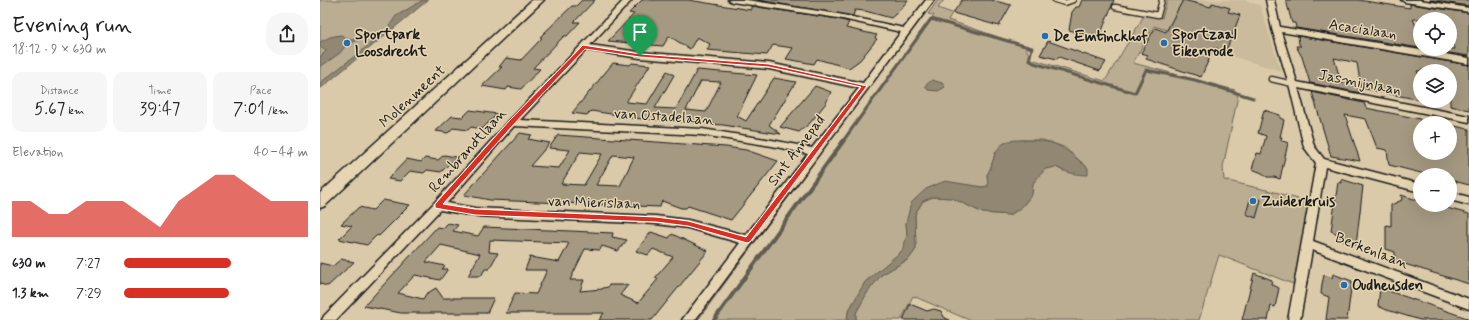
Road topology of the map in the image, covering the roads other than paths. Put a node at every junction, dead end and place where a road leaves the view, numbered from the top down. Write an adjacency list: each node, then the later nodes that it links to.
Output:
1 (532, 0): 13 (main road, Molenmeent)
2 (539, 0): 13 (main road, Molenmeent)
3 (628, 0): 16 (street, Rembrandtlaan)
4 (732, 0): 15 (street)
5 (930, 0): 15 (street, Sint Annepad)
6 (1055, 0): 7 (lane)
7 (1073, 0)
8 (1162, 0): 11 (lane)
9 (1270, 0): 14 (street)
10 (1406, 0): 12 (street)
11 (1115, 7)
12 (1469, 10)
13 (524, 12): 28 (main road, Molenmeent)
14 (1276, 29): 17 (street, Acacialaan); 19 (street)
15 (906, 31): 20 (street, Sint Annepad)
16 (583, 47): 20 (street); 22 (street, Rembrandtlaan)
17 (1469, 61)
18 (1271, 79): 19 (lane)
19 (1293, 84): 21 (street, Jasmijnlaan); 24 (street)
20 (864, 86): 23 (street, Sint Annepad)
21 (1469, 119)
22 (512, 123): 23 (street, van Ostadelaan); 29 (street, Rembrandtlaan)
23 (814, 152): 30 (street, Sint Annepad)
24 (1321, 162): 25 (street); 31 (street)
25 (1413, 186)
26 (1457, 198): 27 (street)
27 (1469, 201)
28 (320, 202)
29 (438, 206): 30 (street, van Mierislaan); 33 (street, Rembrandtlaan)
30 (747, 240): 34 (street, Sint Annepad)
31 (1308, 244): 32 (street, Berkenlaan); 35 (street)
32 (1469, 304)
33 (328, 320)
34 (688, 320)
35 (1294, 320)

